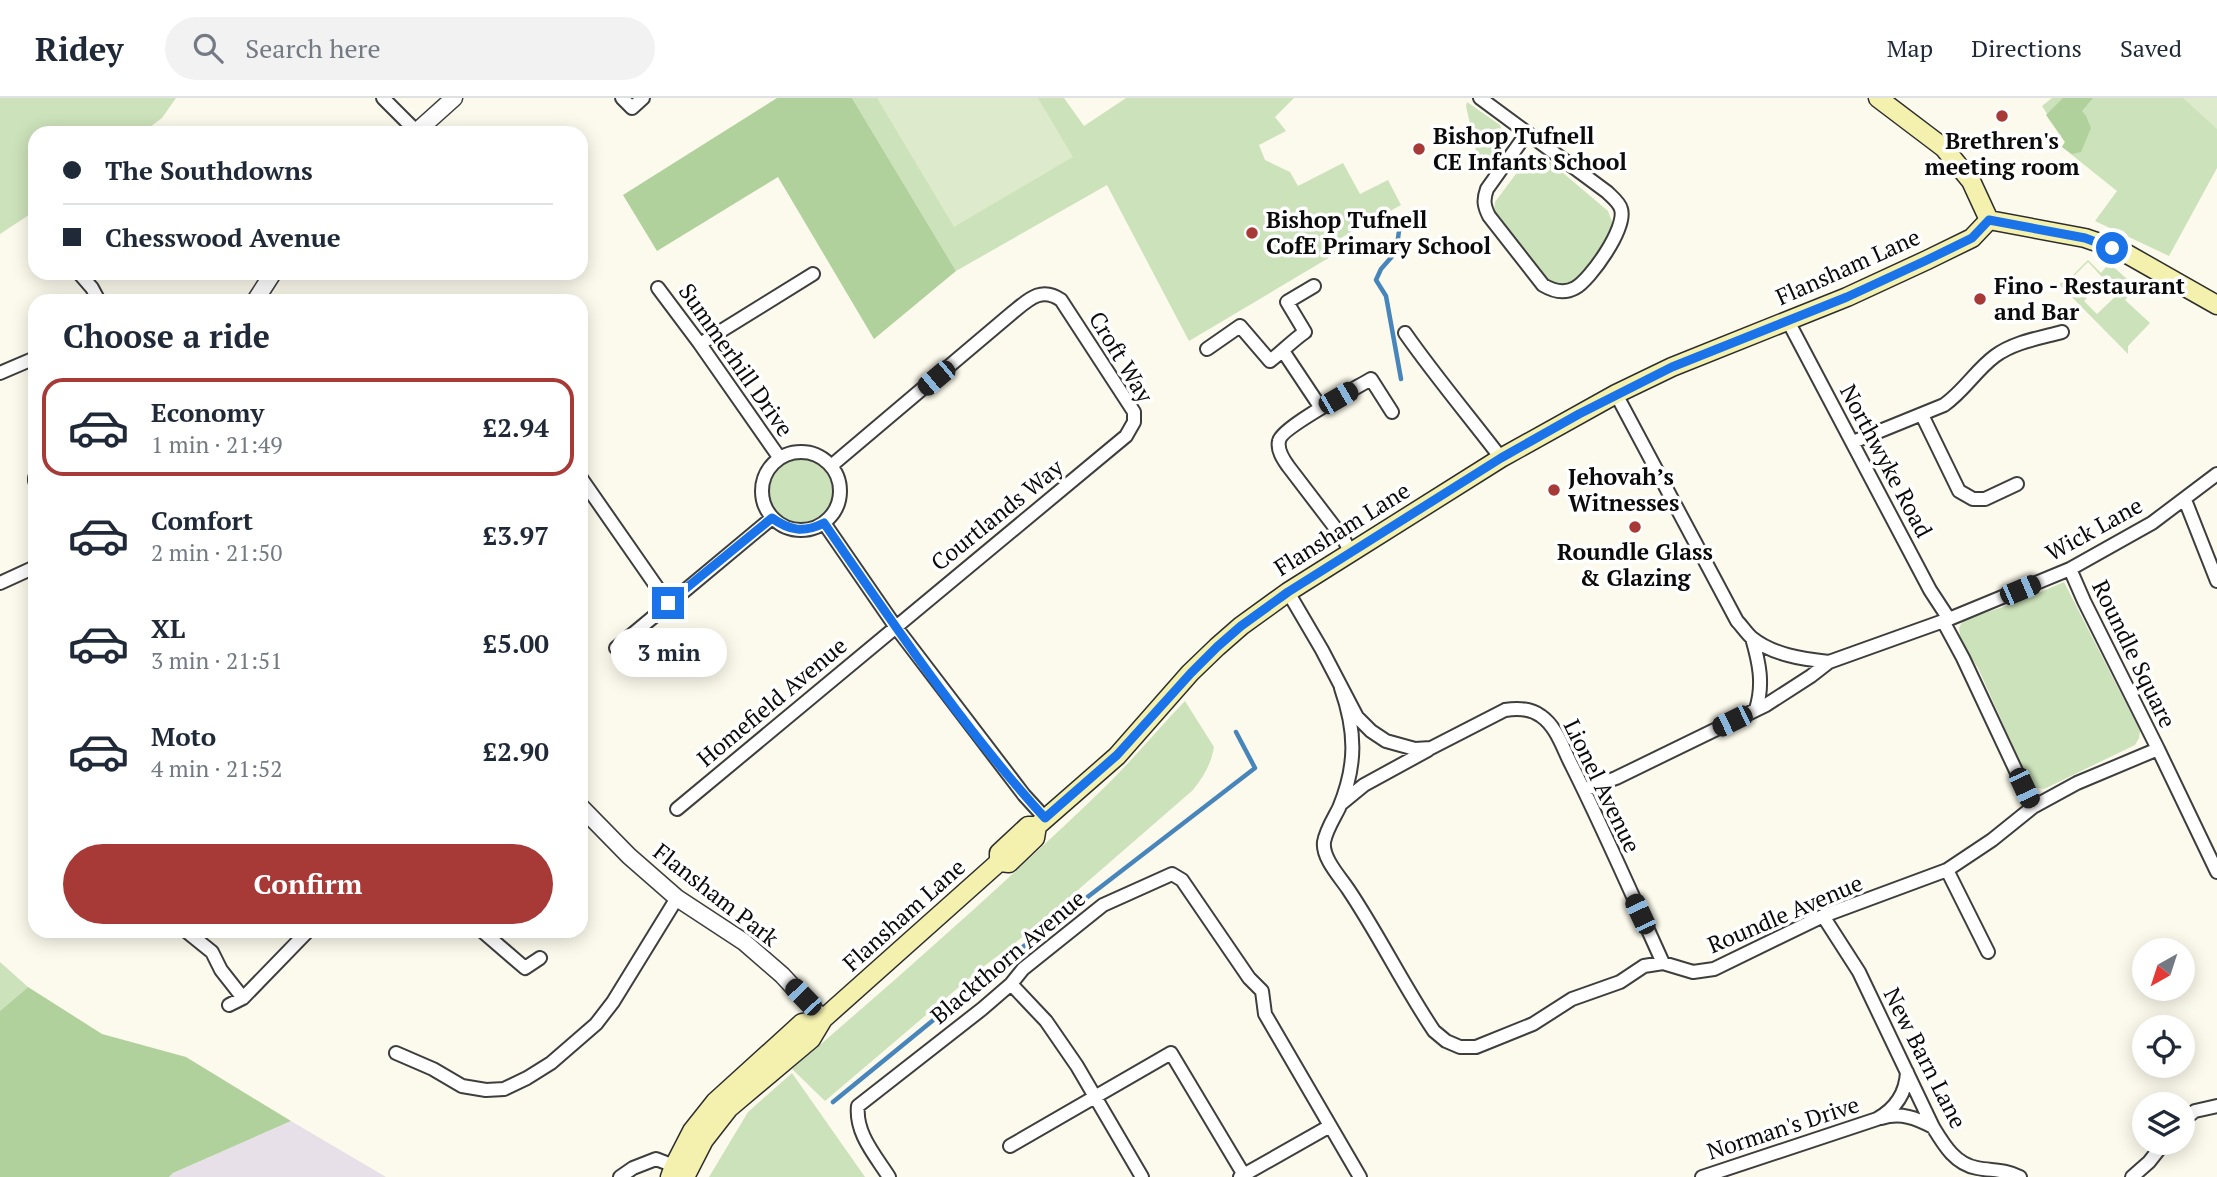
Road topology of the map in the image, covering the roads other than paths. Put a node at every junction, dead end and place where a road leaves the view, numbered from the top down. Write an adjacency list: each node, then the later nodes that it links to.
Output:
1 (383, 98): 7 (street)
2 (454, 98): 8 (street)
3 (622, 98): 4 (street)
4 (643, 98)
5 (1480, 98): 9 (street)
6 (1878, 98): 10 (main road)
7 (410, 126)
8 (423, 126)
9 (1527, 133): 9 (street)
10 (1989, 220): 14 (main road); 15 (main road, Flansham Lane)
11 (813, 274): 18 (street)
12 (1314, 286): 20 (street)
13 (658, 288): 18 (street, Summerhill Drive)
14 (2217, 305)
15 (1788, 321): 23 (main road, Flansham Lane); 28 (street, Northwyke Road)
16 (2062, 332): 26 (street)
17 (1405, 333): 30 (street)
18 (700, 344): 29 (street, Summerhill Drive)
19 (1207, 349): 20 (street)
20 (1283, 351): 24 (street)
21 (28, 361): 22 (street)
22 (0, 373)
23 (1616, 394): 30 (main road, Flansham Lane); 47 (street)
24 (1321, 408): 25 (street); 38 (street)
25 (1392, 412)
26 (1922, 415): 28 (street); 33 (street)
27 (1126, 436): 31 (street, Croft Way); 46 (street, Courtlands Way)
28 (1853, 442): 45 (street, Northwyke Road)
29 (779, 457): 31 (street); 36 (street)
30 (1501, 458): 38 (main road, Flansham Lane)
31 (831, 466): 37 (street)
32 (2217, 474): 35 (street, Wick Lane)
33 (2017, 484)
34 (588, 488): 44 (street)
35 (2185, 500): 39 (street, Wick Lane); 41 (street)
36 (772, 518): 37 (street); 44 (street)
37 (824, 523): 46 (street)
38 (1351, 553): 43 (main road, Flansham Lane)
39 (2070, 569): 45 (street, Wick Lane); 53 (street, Roundle Square)
40 (28, 570): 42 (street)
41 (2217, 581)
42 (0, 583)
43 (1288, 592): 50 (street); 59 (main road, Flansham Lane)
44 (668, 603): 48 (street)
45 (1946, 620): 49 (street, Wick Lane); 56 (street)
46 (895, 626): 57 (street, Homefield Avenue); 59 (street)
47 (1752, 638): 49 (street); 51 (street)
48 (616, 648)
49 (1829, 662): 51 (street)
50 (1341, 688): 52 (street); 55 (street)
51 (1756, 709): 54 (street)
52 (1431, 748): 54 (street, Lionel Avenue); 55 (street)
53 (2158, 748): 56 (street, Roundle Square); 61 (street)
54 (1584, 790): 69 (street, Lionel Avenue)
55 (1339, 806): 69 (street)
56 (2033, 807): 60 (street, Roundle Avenue)
57 (677, 809)
58 (588, 814): 62 (street, Flansham Park)
59 (1041, 822): 73 (main road, Flansham Lane)
60 (1947, 870): 63 (street, Roundle Avenue); 67 (street)
61 (2217, 872)
62 (677, 898): 73 (street, Flansham Park); 74 (street)
63 (1823, 916): 69 (street, Roundle Avenue); 75 (street, New Barn Lane)
64 (195, 938): 71 (street)
65 (301, 938): 71 (street)
66 (490, 938): 68 (street)
67 (1988, 952)
68 (540, 958)
69 (1663, 963)
70 (1011, 984): 76 (street); 80 (street, Blackthorn Avenue); 87 (street, Blackthorn Avenue)
71 (243, 998): 72 (street)
72 (229, 1005)
73 (823, 1018): 84 (main road, Flansham Lane)
74 (396, 1053)
75 (1907, 1072): 79 (street, Norman's Drive); 81 (street, New Barn Lane)
76 (1095, 1096): 82 (street); 85 (street); 88 (street)
77 (2217, 1106): 78 (street)
78 (2195, 1111)
79 (1877, 1119): 81 (street, Norman's Drive); 90 (street, Norman's Drive)
80 (1330, 1126): 85 (street); 89 (street, Blackthorn Avenue)
81 (1933, 1127): 91 (street, New Barn Lane)
82 (1010, 1146)
83 (2155, 1155): 92 (street)
84 (676, 1173): 86 (street, Flansham Lane)
85 (1242, 1176)
86 (620, 1177)
87 (889, 1177)
88 (1142, 1177)
89 (1360, 1177)
90 (1702, 1177)
91 (2020, 1177)
92 (2132, 1177)

